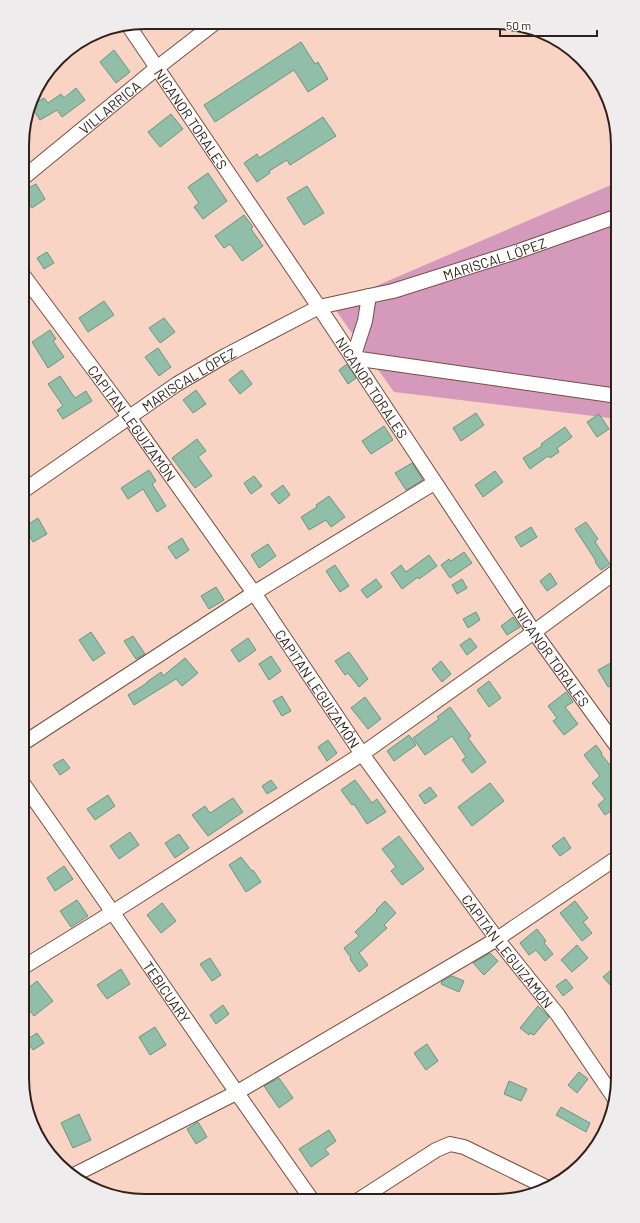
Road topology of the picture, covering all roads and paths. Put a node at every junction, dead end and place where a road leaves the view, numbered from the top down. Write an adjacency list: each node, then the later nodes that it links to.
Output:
1 (207, 29): 3 (street, VILLARRICA)
2 (131, 30): 3 (street, NICANOR TORALES)
3 (158, 67): 4 (street, VILLARRICA); 8 (street, NICANOR TORALES)
4 (29, 173)
5 (611, 218): 7 (street, MARISCAL LÓPEZ)
6 (29, 284): 11 (street, CAPITAN LEGUIZAMÓN)
7 (368, 296): 8 (street, MARISCAL LÓPEZ); 9 (street)
8 (319, 307): 9 (street, NICANOR TORALES); 11 (street, MARISCAL LÓPEZ)
9 (353, 358): 10 (street); 12 (street, NICANOR TORALES)
10 (611, 395)
11 (130, 417): 13 (street, MARISCAL LÓPEZ); 15 (street, CAPITAN LEGUIZAMÓN)
12 (434, 482): 15 (street); 16 (street, NICANOR TORALES)
13 (29, 487)
14 (611, 575): 16 (street)
15 (254, 593): 18 (street); 19 (street, CAPITAN LEGUIZAMÓN)
16 (534, 632): 17 (street, NICANOR TORALES); 19 (street)
17 (611, 738)
18 (29, 739)
19 (362, 754): 22 (street); 23 (street, CAPITAN LEGUIZAMÓN)
20 (29, 792): 22 (street, TEBICUARY)
21 (611, 862): 23 (street)
22 (113, 912): 24 (street); 26 (street, TEBICUARY)
23 (497, 940): 25 (street, CAPITAN LEGUIZAMÓN); 26 (street)
24 (29, 964)
25 (610, 1092)
26 (236, 1093): 27 (street); 29 (street, TEBICUARY)
27 (79, 1172)
28 (541, 1184): 30 (street)
29 (308, 1194)
30 (368, 1194)

